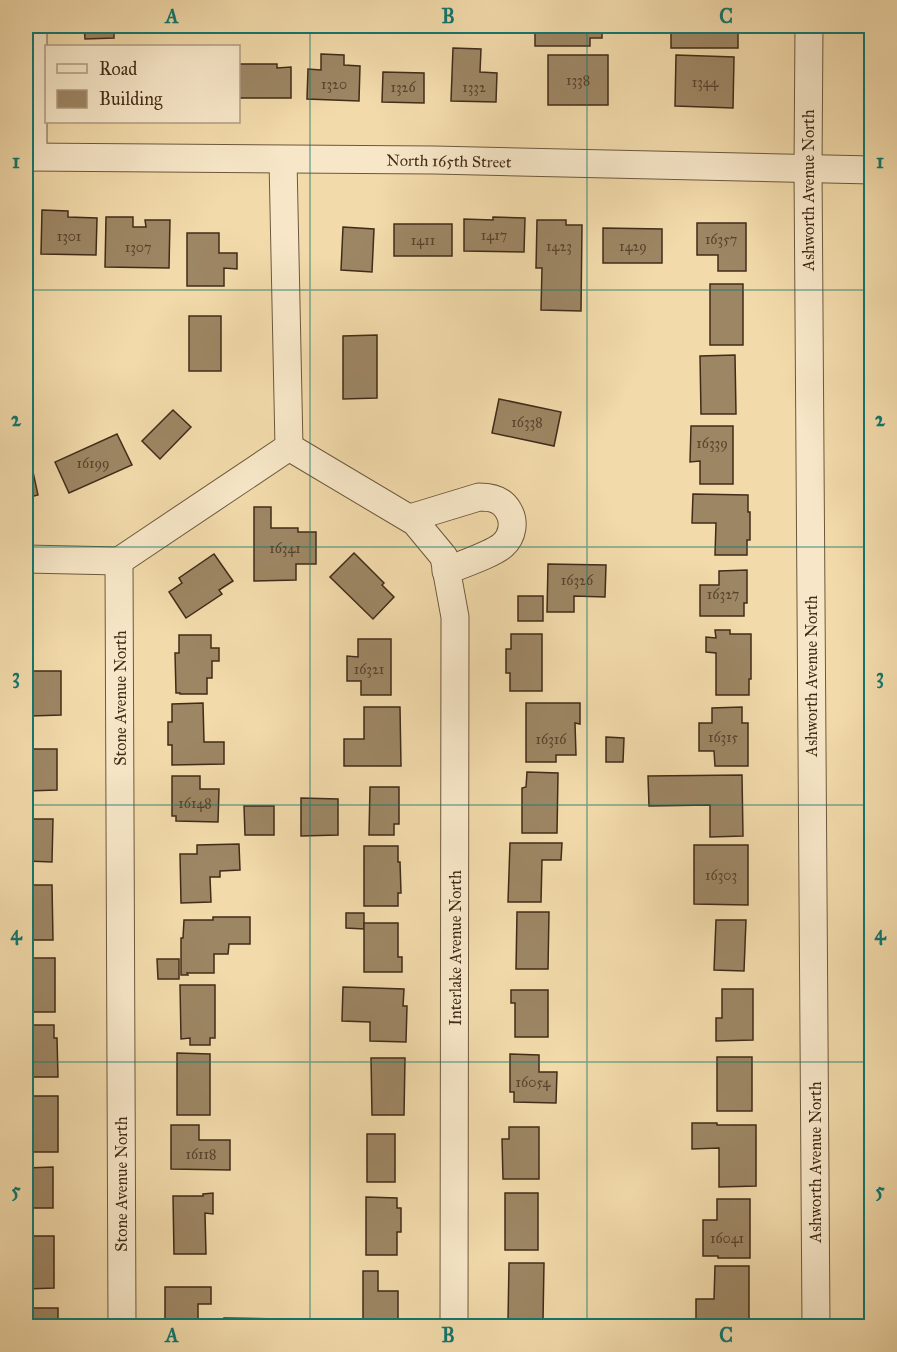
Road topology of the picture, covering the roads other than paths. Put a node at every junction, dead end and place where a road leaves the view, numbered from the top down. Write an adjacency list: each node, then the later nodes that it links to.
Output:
1 (33, 26): 3 (street)
2 (809, 26): 5 (street, Ashworth Avenue North)
3 (29, 157): 4 (street, North 165th Street)
4 (283, 160): 5 (street, North 165th Street); 7 (street)
5 (808, 168): 6 (street, North 165th Street); 14 (street, Ashworth Avenue North)
6 (872, 170)
7 (289, 447): 8 (street, Interlake Avenue North); 10 (street)
8 (410, 518): 11 (street, Interlake Avenue North); 11 (street)
9 (26, 559): 10 (street)
10 (119, 561): 12 (street, Stone Avenue North)
11 (446, 571): 13 (street, Interlake Avenue North)
12 (122, 1326)
13 (454, 1326)
14 (816, 1326)

